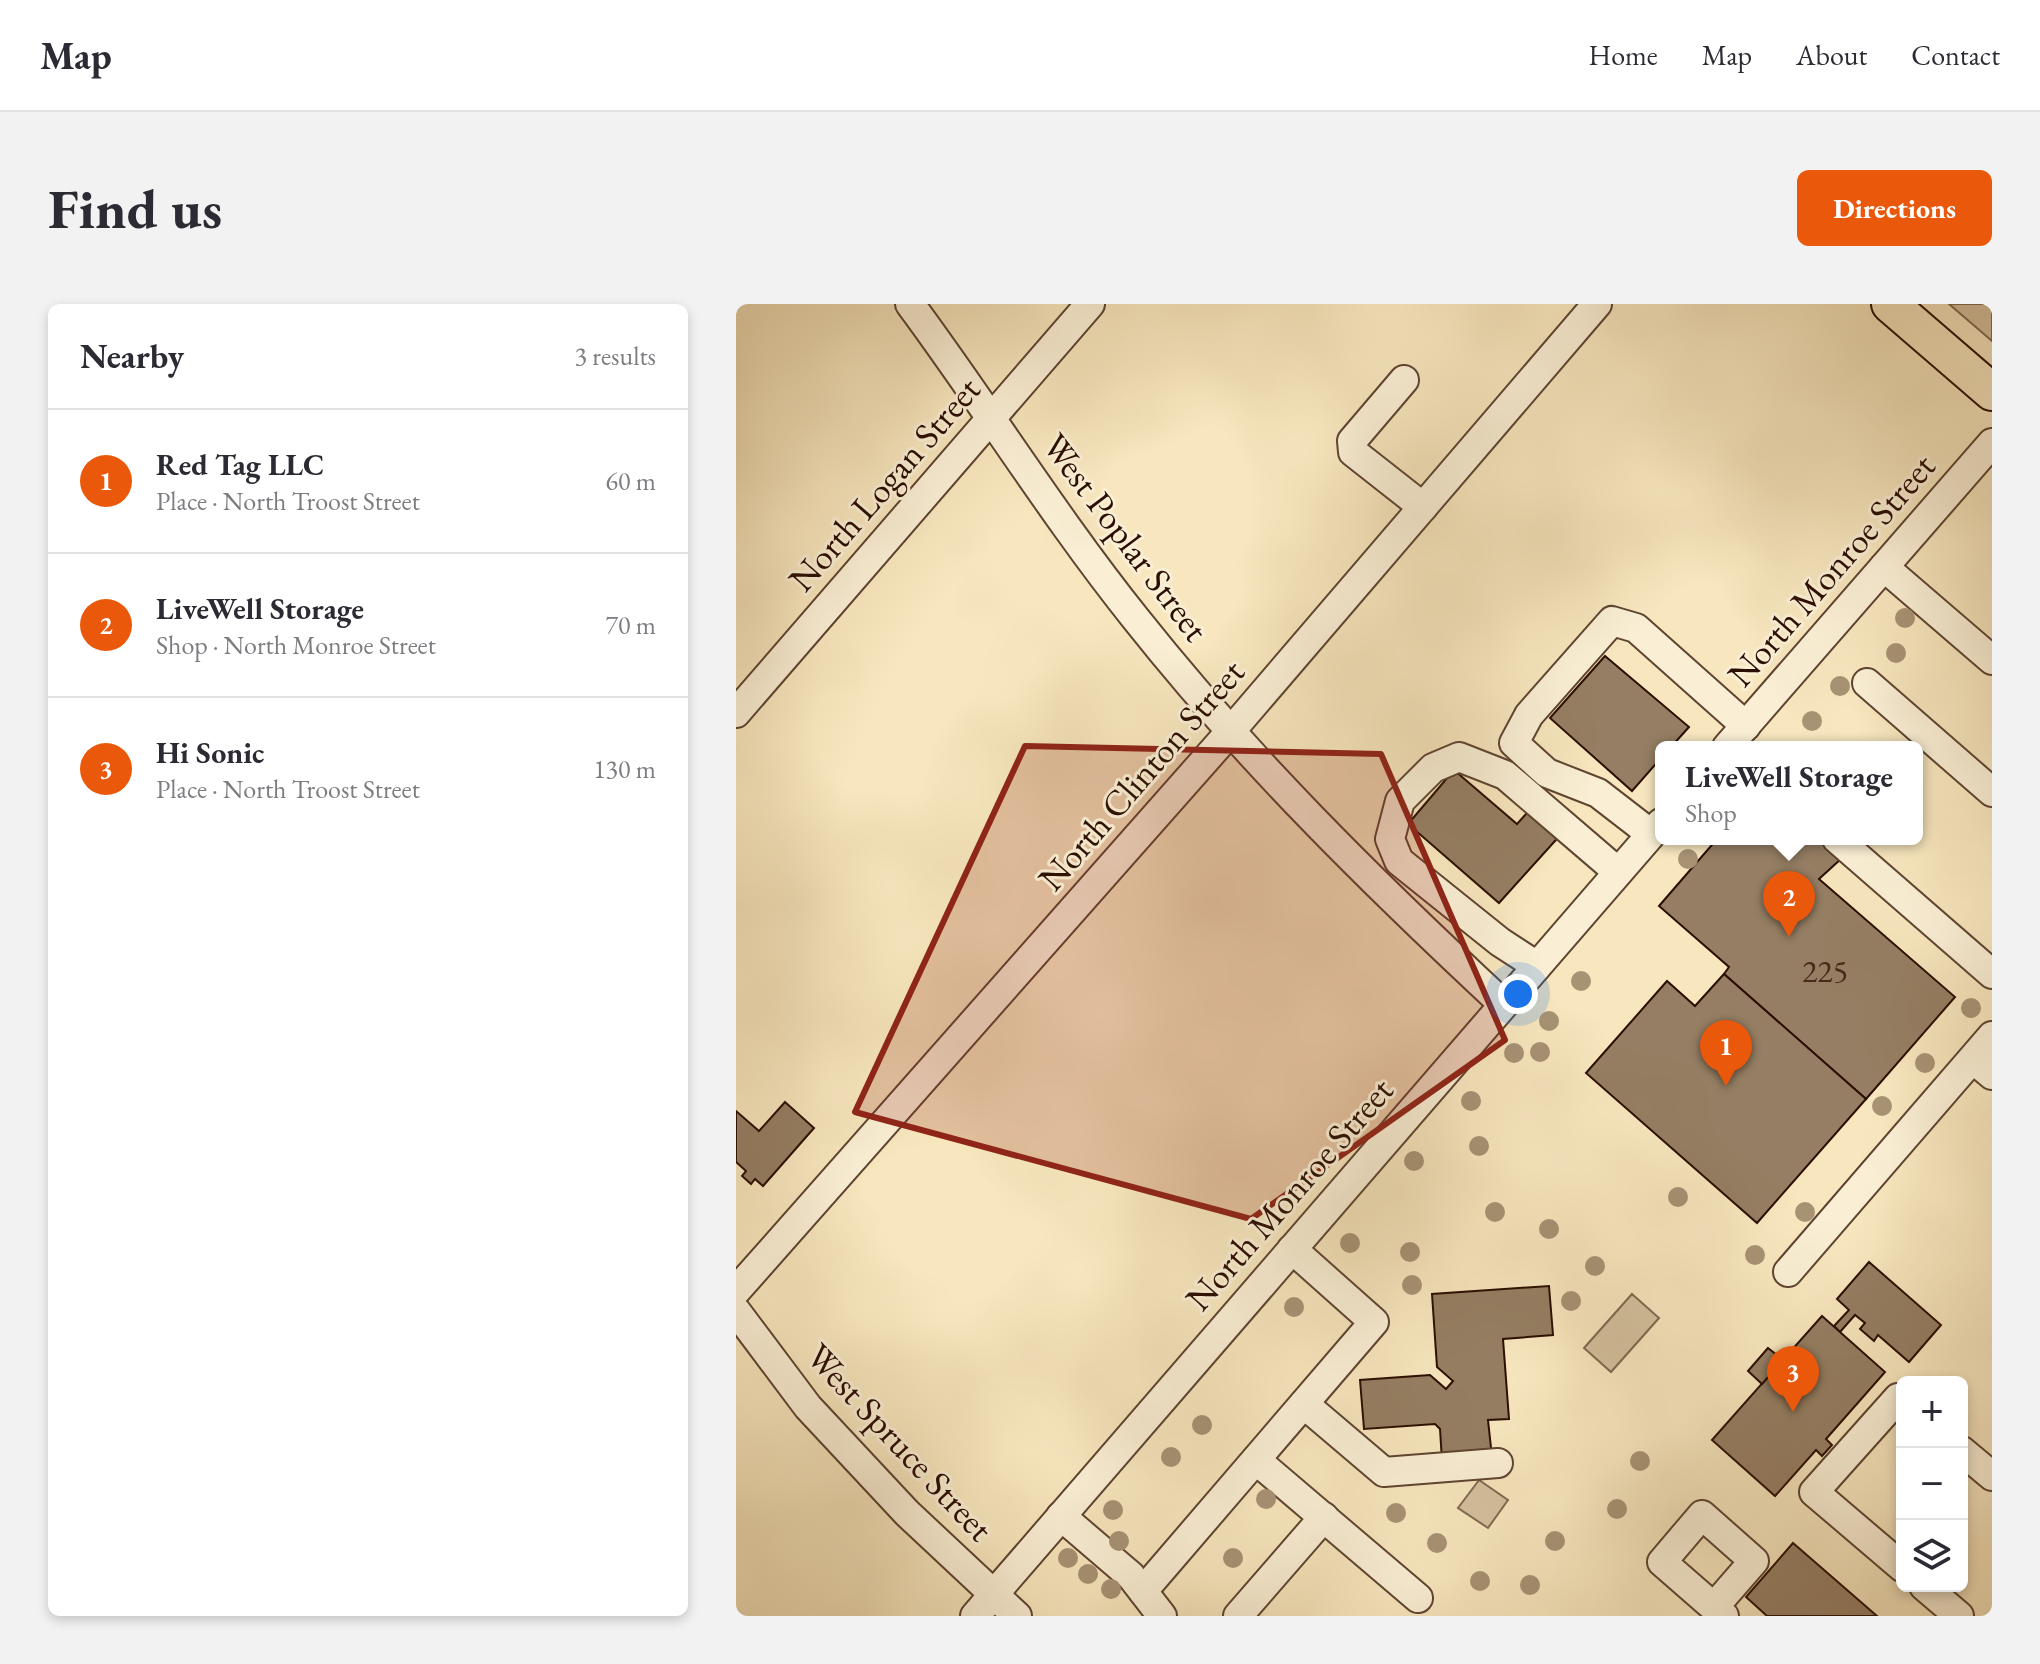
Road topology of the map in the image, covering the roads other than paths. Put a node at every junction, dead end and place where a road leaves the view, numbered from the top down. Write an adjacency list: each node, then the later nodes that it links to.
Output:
1 (910, 304): 7 (street, West Poplar Street)
2 (1090, 304): 7 (street, North Logan Street)
3 (1597, 304): 9 (street, North Clinton Street)
4 (1890, 304): 6 (main road)
5 (1404, 380): 9 (street)
6 (1992, 392)
7 (991, 418): 13 (street, North Logan Street); 14 (street, West Poplar Street)
8 (1992, 443): 10 (street, North Monroe Street)
9 (1423, 507): 14 (street, North Clinton Street)
10 (1884, 567): 11 (street); 15 (street, North Monroe Street)
11 (1988, 648)
12 (1867, 683): 16 (street)
13 (736, 713)
14 (1230, 732): 22 (street, West Poplar Street); 30 (street, North Clinton Street)
15 (1733, 741): 17 (street)
16 (1992, 792)
17 (1655, 827)
18 (1655, 829): 21 (street, North Monroe Street)
19 (1844, 845): 24 (street)
20 (1399, 861): 21 (street); 22 (street); 23 (street)
21 (1618, 872): 23 (street, North Monroe Street)
22 (1376, 885): 25 (street, West Poplar Street)
23 (1537, 966): 25 (street, North Monroe Street)
24 (1992, 974)
25 (1503, 1004): 28 (street, North Monroe Street)
26 (1992, 1036): 27 (street)
27 (1982, 1067): 29 (street)
28 (1292, 1249): 33 (street); 38 (street, North Monroe Street)
29 (1788, 1272)
30 (736, 1291)
31 (736, 1311): 43 (street, West Spruce Street)
32 (1896, 1400): 40 (street)
33 (1304, 1404): 35 (street); 36 (street)
34 (1968, 1456): 37 (street)
35 (1256, 1460): 39 (street); 41 (street)
36 (1498, 1463)
37 (1992, 1476)
38 (1061, 1516): 41 (street); 43 (street, North Monroe Street)
39 (1324, 1517): 44 (street); 48 (street)
40 (1896, 1562)
41 (1143, 1591): 47 (street)
42 (1931, 1592): 49 (street)
43 (993, 1595): 45 (street, North Monroe Street); 46 (street, West Spruce Street)
44 (1418, 1598)
45 (975, 1616)
46 (1017, 1616)
47 (1162, 1616)
48 (1238, 1616)
49 (1959, 1616)

